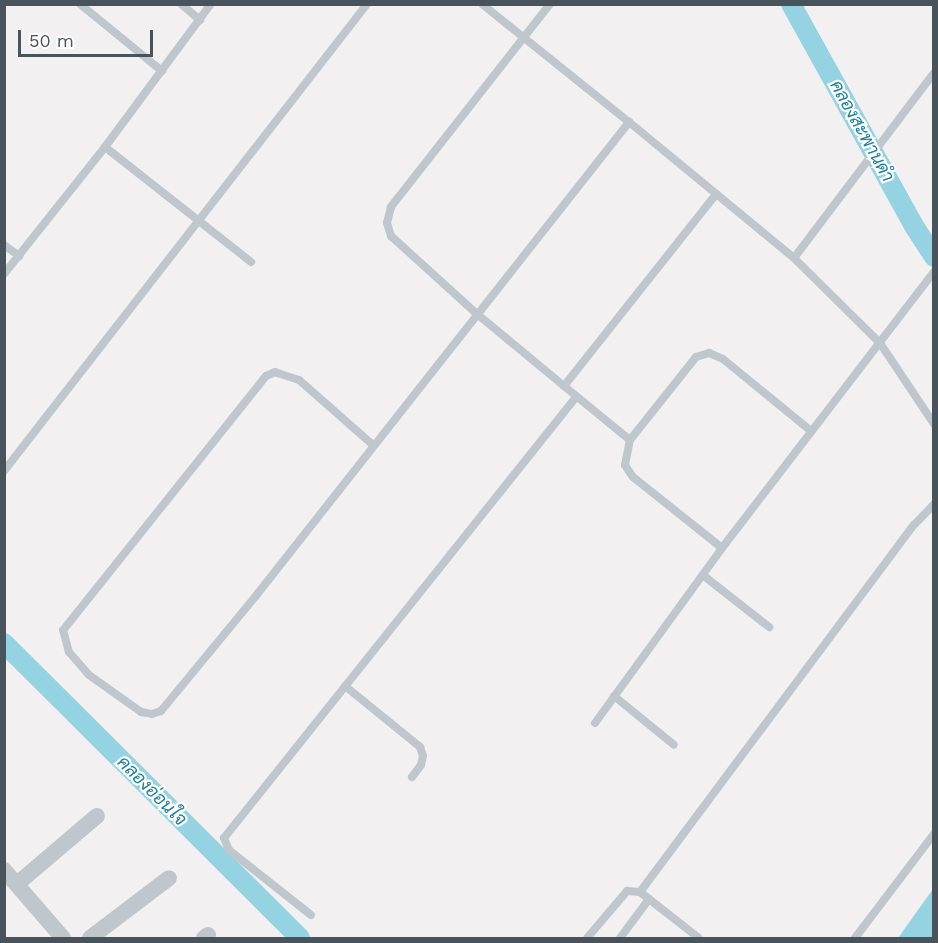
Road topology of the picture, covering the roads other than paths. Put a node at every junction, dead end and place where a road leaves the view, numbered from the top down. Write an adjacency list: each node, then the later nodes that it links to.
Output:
1 (80, 4): 9 (lane)
2 (181, 4): 7 (lane)
3 (211, 4): 7 (lane)
4 (367, 4): 14 (lane)
5 (482, 4): 8 (lane)
6 (550, 4): 8 (lane)
7 (200, 20): 9 (lane)
8 (524, 38): 11 (lane); 21 (lane)
9 (162, 71): 12 (lane)
10 (933, 73): 17 (lane)
11 (629, 122): 13 (lane); 21 (lane)
12 (105, 147): 14 (lane); 16 (lane)
13 (716, 194): 17 (lane); 23 (lane)
14 (199, 220): 18 (lane); 29 (lane)
15 (4, 245): 16 (lane)
16 (19, 256): 20 (lane)
17 (794, 258): 22 (lane)
18 (251, 262)
19 (932, 273): 22 (lane)
20 (4, 274)
21 (477, 314): 23 (lane); 28 (lane)
22 (880, 343): 25 (lane); 26 (lane)
23 (564, 386): 24 (lane)
24 (576, 397): 27 (lane); 34 (lane)
25 (933, 423)
26 (812, 431): 27 (lane); 31 (lane)
27 (630, 440): 31 (lane)
28 (373, 445): 28 (lane)
29 (4, 471)
30 (933, 504): 44 (lane)
31 (722, 548): 32 (lane)
32 (704, 576): 33 (lane); 35 (lane)
33 (769, 627)
34 (345, 686): 38 (lane); 46 (lane)
35 (614, 696): 36 (lane); 37 (lane)
36 (595, 723)
37 (674, 745)
38 (412, 777)
39 (97, 816): 43 (street)
40 (933, 834): 52 (lane)
41 (4, 870): 43 (street)
42 (169, 878): 48 (street)
43 (17, 884): 47 (street)
44 (640, 892): 45 (lane); 49 (lane)
45 (650, 899): 50 (lane); 51 (lane)
46 (311, 915)
47 (63, 939)
48 (90, 939)
49 (587, 939)
50 (620, 939)
51 (699, 939)
52 (855, 939)

